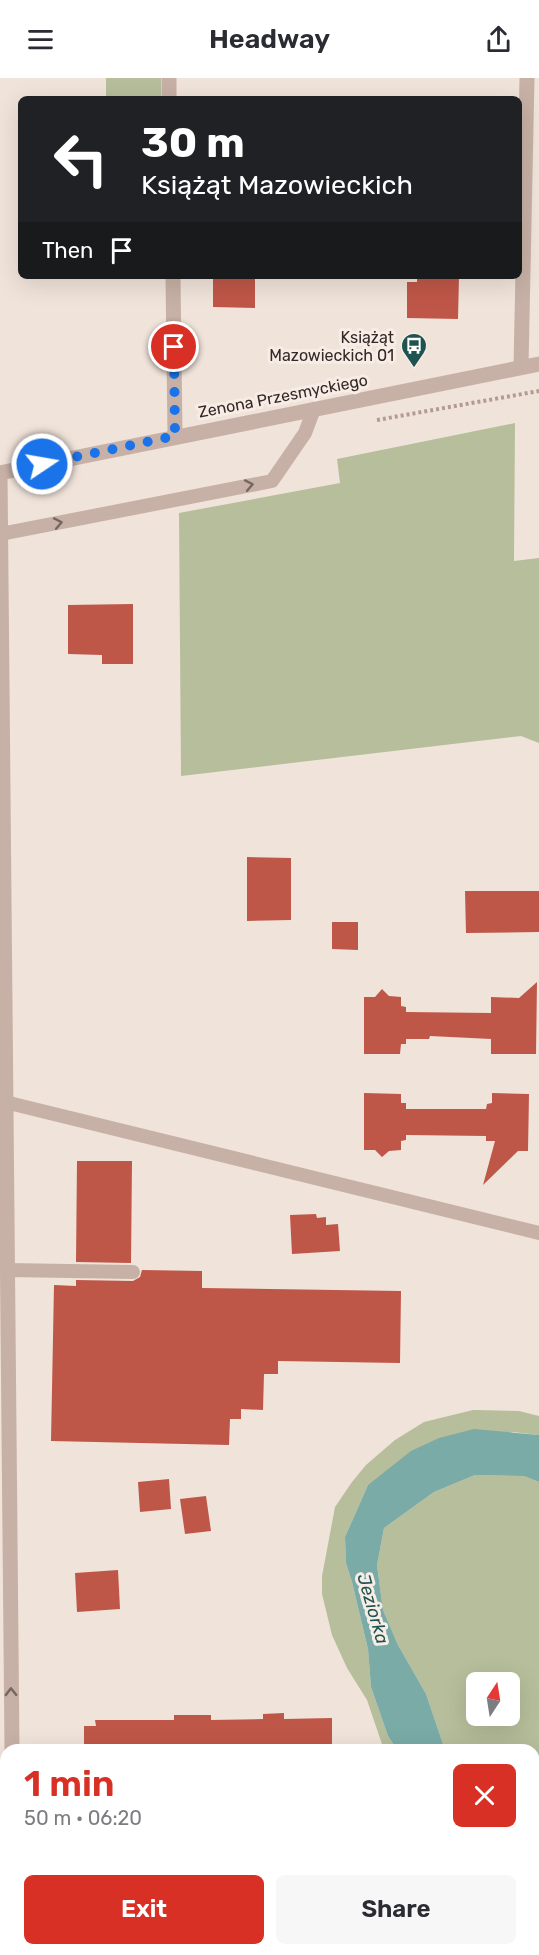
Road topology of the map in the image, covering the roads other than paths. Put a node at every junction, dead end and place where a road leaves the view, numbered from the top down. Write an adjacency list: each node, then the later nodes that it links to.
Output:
1 (169, 78): 3 (street)
2 (527, 78): 6 (street)
3 (169, 96)
4 (172, 279): 8 (street)
5 (539, 364): 6 (street, Zenona Przesmyckiego)
6 (521, 367): 7 (street, Zenona Przesmyckiego)
7 (314, 409): 8 (street, Zenona Przesmyckiego); 10 (lane, one-way to 7)
8 (175, 436): 9 (street, Zenona Przesmyckiego)
9 (0, 473): 10 (street)
10 (1, 534): 11 (street)
11 (5, 1102): 12 (lane); 13 (street)
12 (539, 1233)
13 (7, 1270): 14 (lane); 15 (street)
14 (133, 1272)
15 (5, 1390): 16 (street, one-way to 15)
16 (12, 1744)

